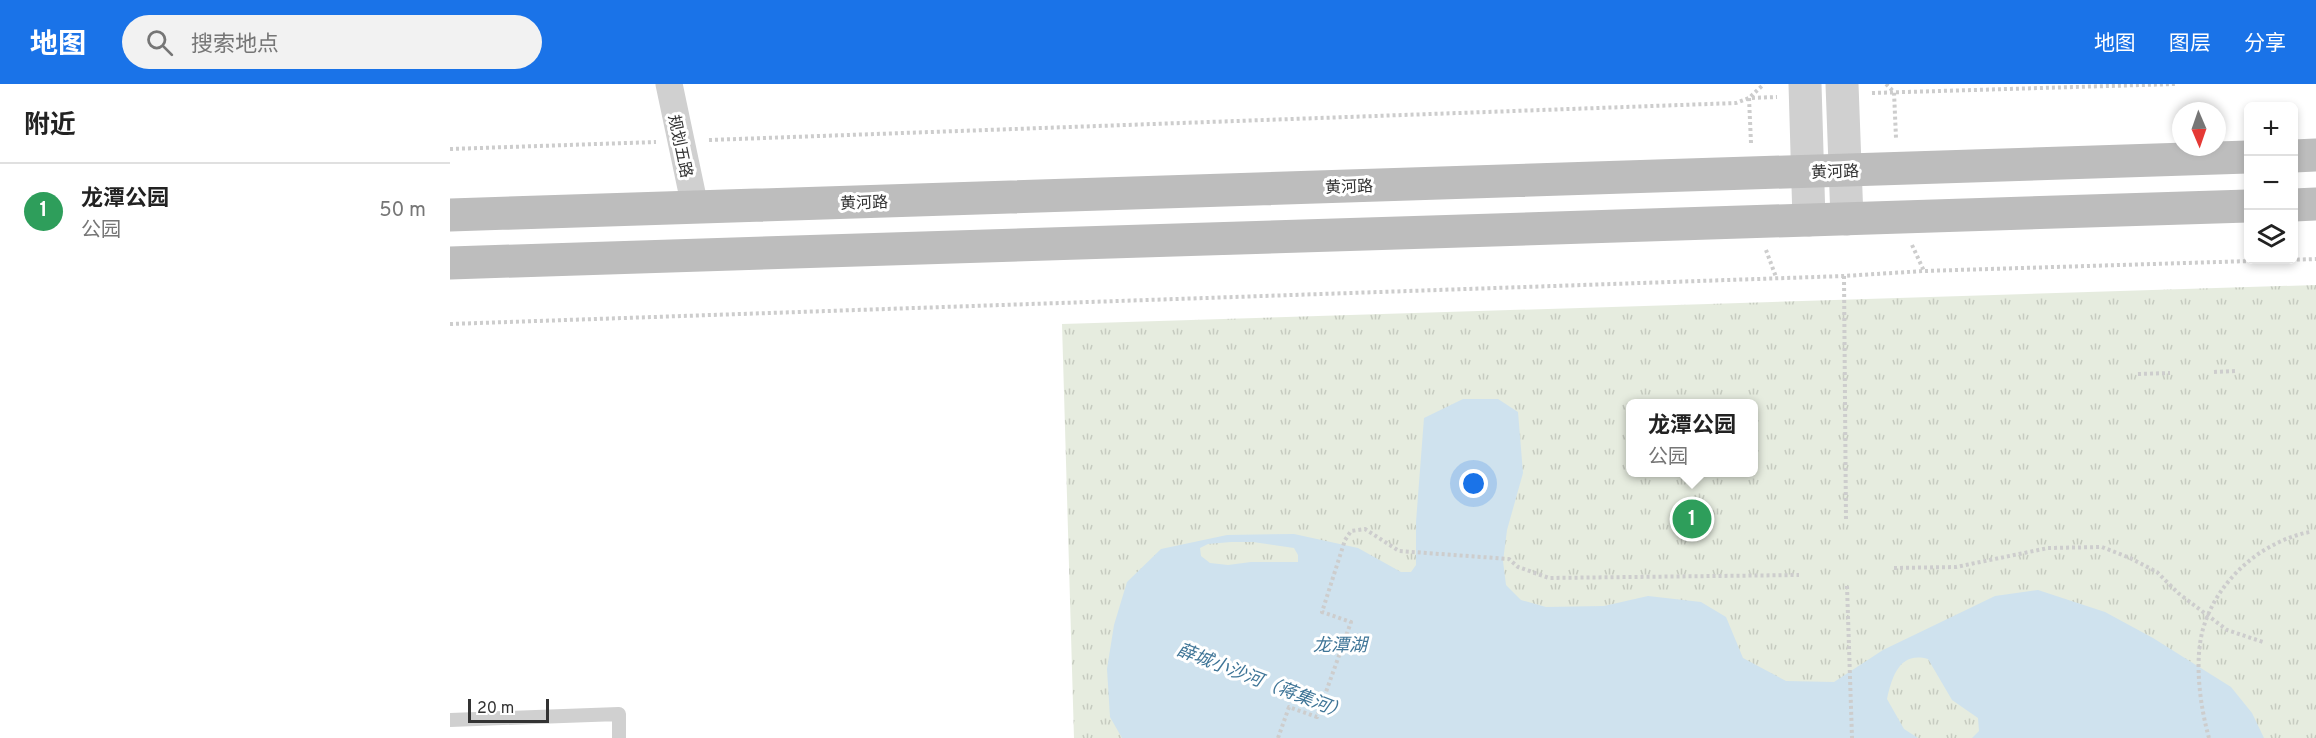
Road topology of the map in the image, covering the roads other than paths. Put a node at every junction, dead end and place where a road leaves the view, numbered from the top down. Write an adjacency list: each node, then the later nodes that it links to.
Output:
1 (669, 84): 12 (street, 规划五路)
2 (1804, 84): 8 (street)
3 (1842, 84): 7 (street)
4 (2316, 155): 5 (main road)
5 (2298, 156)
6 (2244, 157): 7 (main road, 黄河路)
7 (1845, 170): 8 (main road, 黄河路); 14 (street)
8 (1808, 172): 12 (main road, 黄河路); 15 (street)
9 (2316, 204): 10 (main road)
10 (2298, 205)
11 (2244, 206): 14 (main road)
12 (695, 207): 13 (main road, 黄河路)
13 (450, 215)
14 (1846, 219): 15 (main road)
15 (1809, 220): 16 (main road)
16 (450, 263)
17 (450, 720): 18 (lane)
18 (619, 738)

